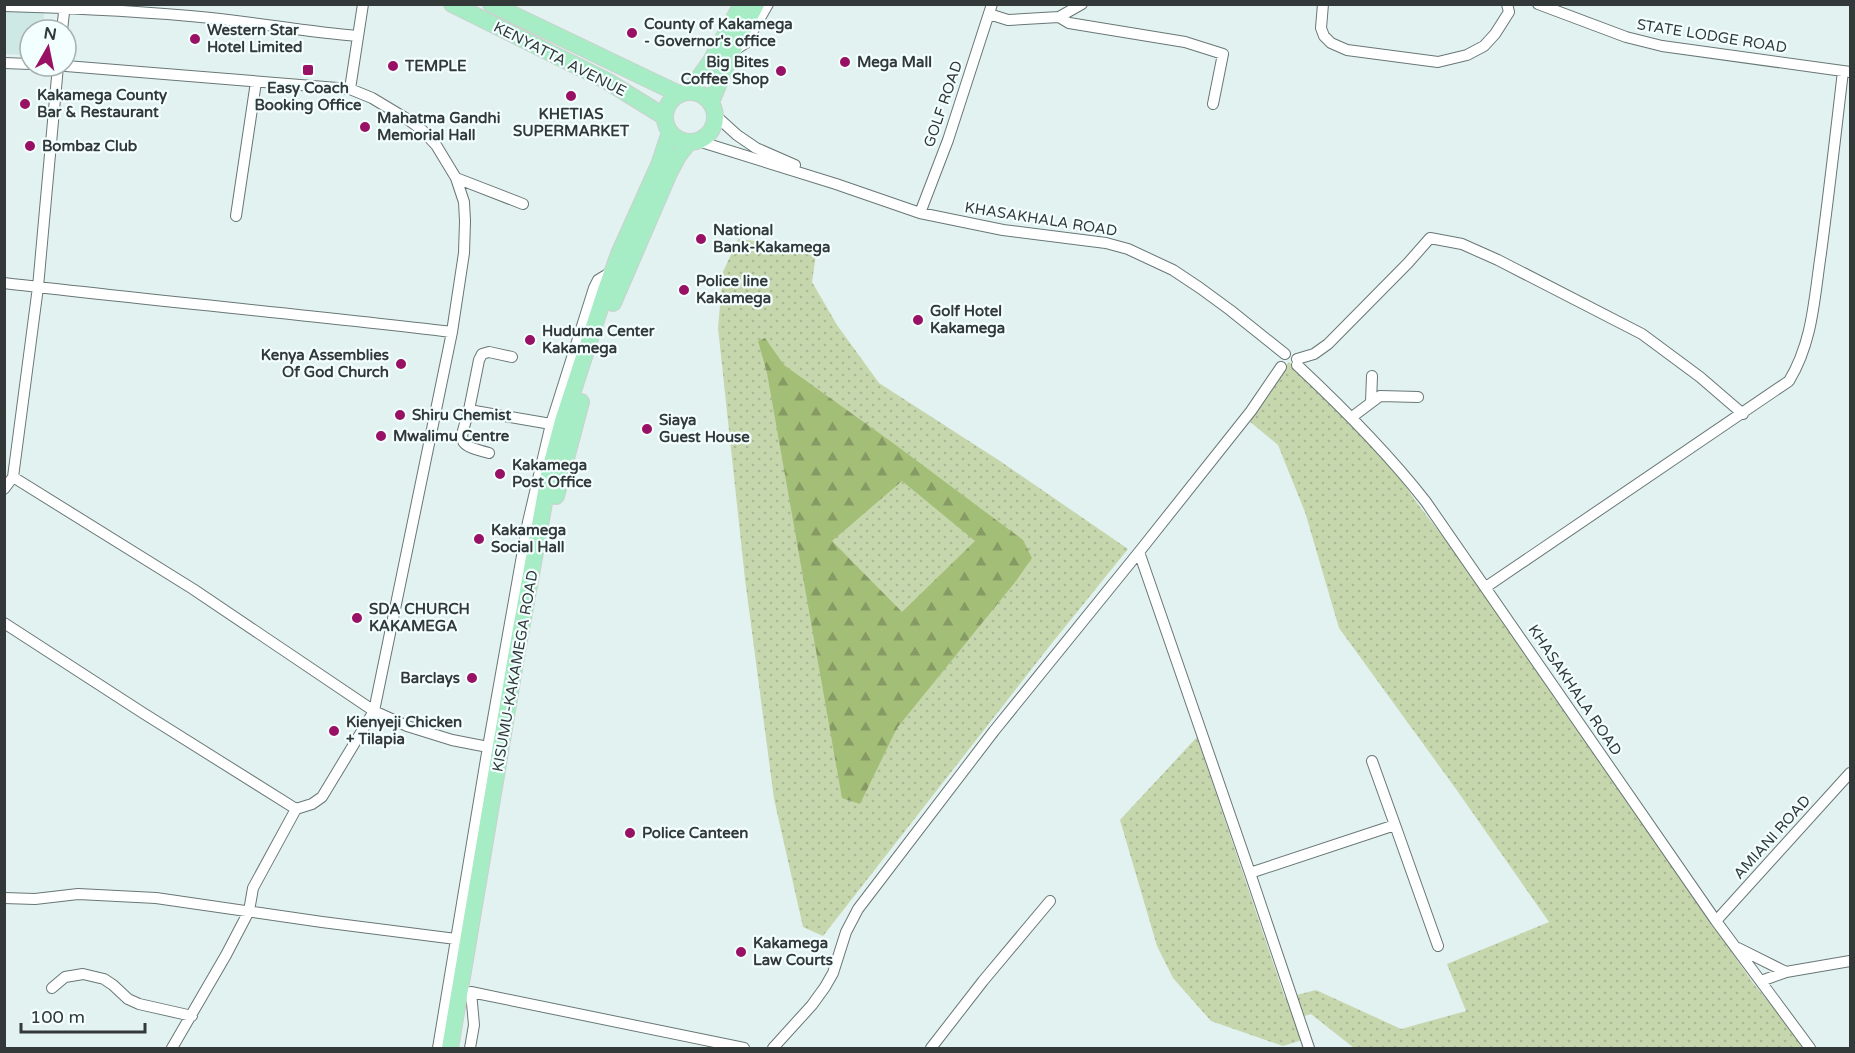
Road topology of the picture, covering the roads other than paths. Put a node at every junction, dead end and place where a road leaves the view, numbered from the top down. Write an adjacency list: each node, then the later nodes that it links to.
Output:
1 (363, 4): 15 (street)
2 (452, 4): 21 (highway, KENYATTA AVENUE)
3 (491, 4): 17 (highway, KENYATTA AVENUE)
4 (742, 4): 24 (highway)
5 (756, 4): 16 (highway)
6 (768, 4): 16 (street)
7 (1082, 4): 14 (street)
8 (1323, 4): 9 (street)
9 (1507, 4)
10 (1538, 4): 19 (street, STATE LODGE ROAD)
11 (4, 6): 12 (street)
12 (65, 6): 15 (street)
13 (991, 9): 14 (street); 32 (street, GOLF ROAD)
14 (1059, 17): 25 (street)
15 (357, 36): 23 (street)
16 (732, 51): 26 (highway)
17 (616, 65): 21 (highway); 24 (highway, KENYATTA AVENUE)
18 (78, 67): 22 (street)
19 (1847, 71): 46 (street)
20 (57, 78): 36 (street)
21 (607, 81): 27 (highway, KENYATTA AVENUE)
22 (256, 82): 23 (street); 33 (street)
23 (350, 89): 29 (street)
24 (684, 93): 26 (highway); 27 (highway)
25 (1213, 104)
26 (713, 109): 28 (highway); 30 (street)
27 (667, 124): 28 (highway); 34 (highway, KISUMU-KAKAMEGA ROAD)
28 (694, 142): 30 (street); 75 (highway, KISUMU-KAKAMEGA ROAD)
29 (456, 178): 31 (street); 37 (street)
30 (836, 184): 32 (street, KHASAKHALA ROAD)
31 (523, 204)
32 (920, 213): 38 (street, KHASAKHALA ROAD)
33 (236, 216)
34 (613, 271): 48 (street); 55 (highway, KISUMU-KAKAMEGA ROAD)
35 (4, 283): 36 (street)
36 (38, 287): 37 (street); 50 (street)
37 (452, 332): 57 (street)
38 (1285, 354): 40 (street); 41 (street)
39 (512, 357): 45 (street)
40 (1297, 362): 41 (street); 46 (street); 47 (street, KHASAKHALA ROAD)
41 (1281, 367): 52 (street)
42 (1372, 376): 44 (street)
43 (1418, 397): 44 (street)
44 (1371, 402): 47 (street)
45 (468, 410): 48 (street); 49 (street)
46 (1743, 414): 53 (street)
47 (1352, 417): 53 (street, KHASAKHALA ROAD)
48 (551, 424): 56 (street)
49 (489, 453)
50 (14, 477): 51 (street); 57 (street)
51 (4, 489)
52 (1139, 552): 63 (street); 83 (street)
53 (1486, 587): 67 (street, KHASAKHALA ROAD)
54 (4, 623): 61 (street)
55 (514, 667): 56 (street); 79 (highway, KISUMU-KAKAMEGA ROAD)
56 (499, 686): 58 (street)
57 (374, 711): 58 (street); 61 (street)
58 (488, 747): 68 (street)
59 (1372, 760): 62 (street)
60 (1851, 773): 67 (street, AMIANI ROAD)
61 (296, 809): 66 (street)
62 (1395, 825): 63 (street); 69 (street)
63 (1250, 873): 85 (street)
64 (4, 898): 66 (street)
65 (1050, 901): 84 (street)
66 (249, 911): 68 (street); 76 (street)
67 (1716, 921): 70 (street, KHASAKHALA ROAD)
68 (456, 939): 78 (street)
69 (1438, 946)
70 (1736, 947): 72 (street); 73 (street, KHASAKHALA ROAD)
71 (1851, 960): 72 (street)
72 (1786, 972): 73 (street)
73 (1761, 981): 86 (street, KHASAKHALA ROAD)
74 (52, 988): 76 (street)
75 (471, 992): 80 (highway, KISUMU-KAKAMEGA ROAD); 81 (street); 82 (street)
76 (192, 1016): 77 (street)
77 (172, 1048)
78 (438, 1048)
79 (450, 1048)
80 (461, 1048)
81 (470, 1048)
82 (744, 1048)
83 (773, 1048)
84 (931, 1048)
85 (1309, 1048)
86 (1810, 1048)

